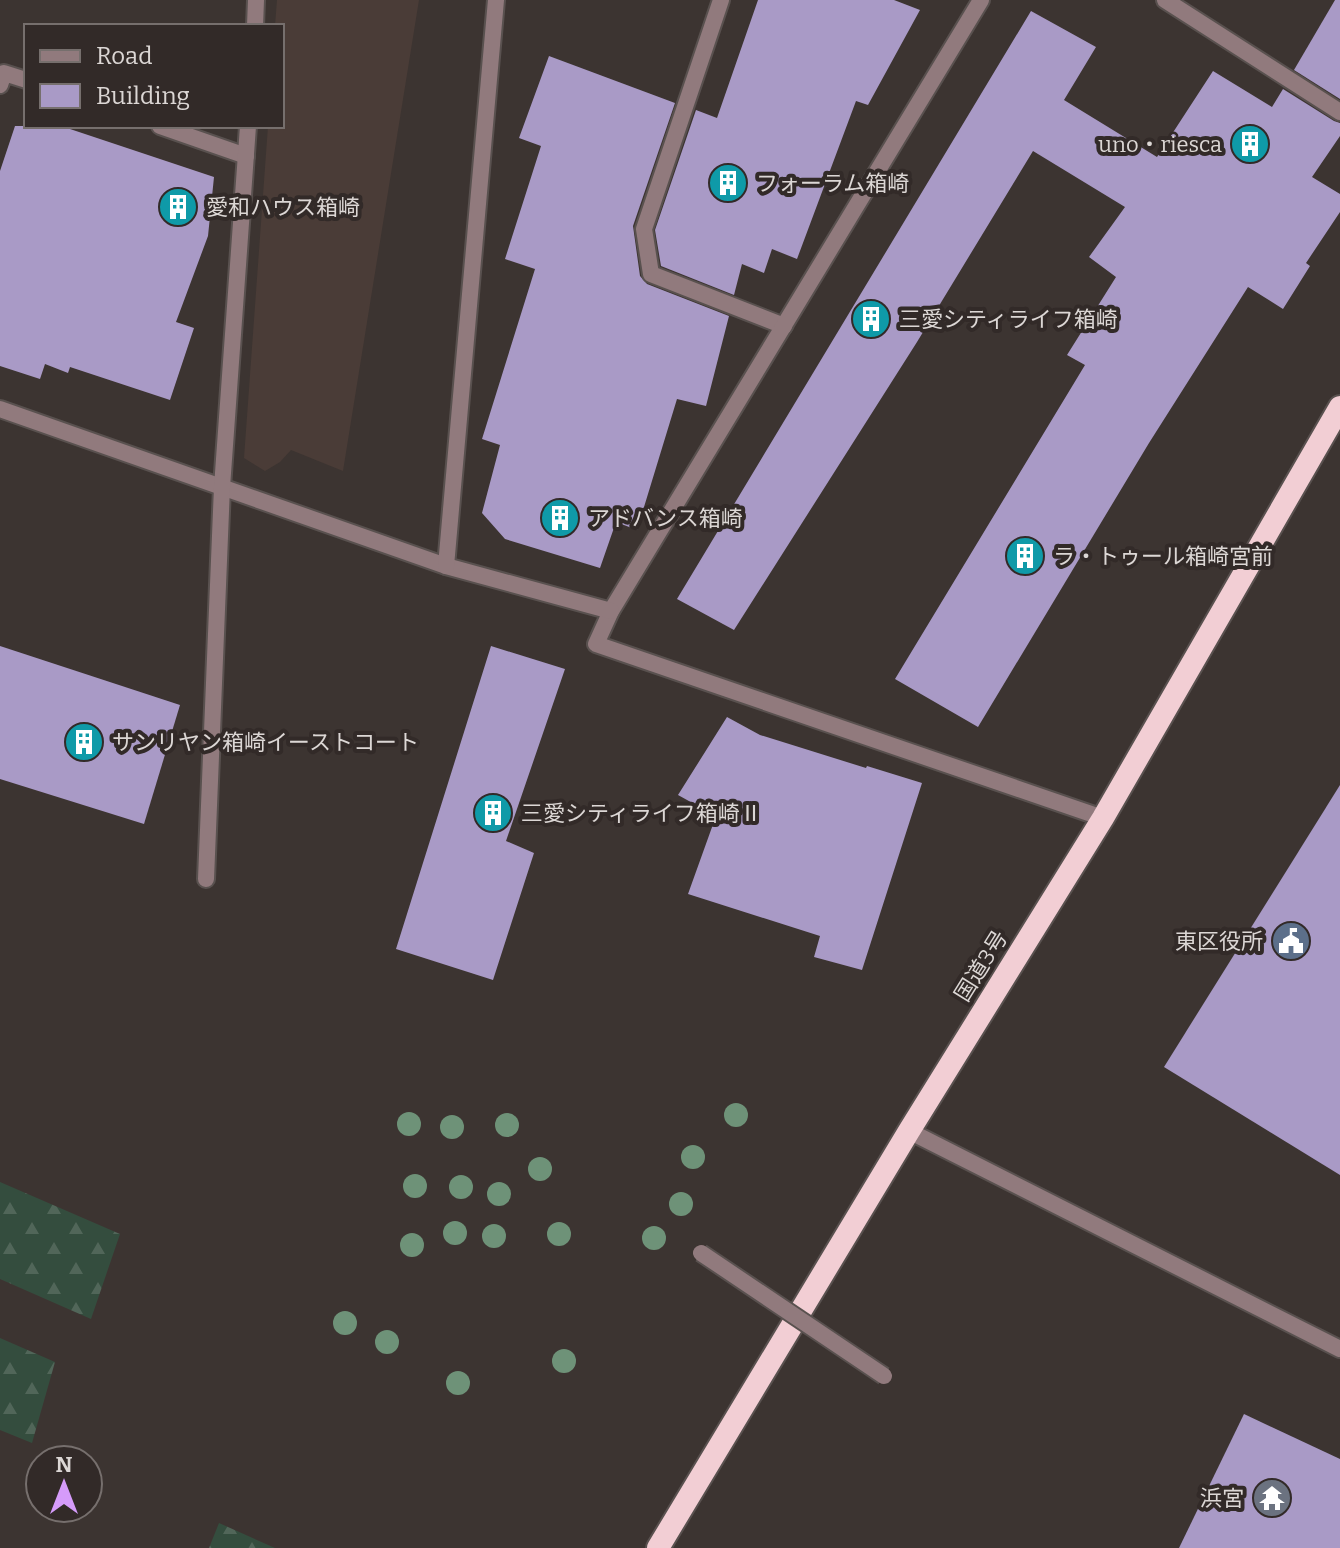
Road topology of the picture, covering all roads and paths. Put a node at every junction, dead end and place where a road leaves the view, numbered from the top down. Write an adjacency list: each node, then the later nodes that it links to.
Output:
1 (256, 0): 6 (street)
2 (496, 0): 17 (street)
3 (721, 0): 13 (street)
4 (981, 0): 13 (street)
5 (1165, 0): 9 (street)
6 (255, 24)
7 (24, 79): 8 (street)
8 (0, 85)
9 (1340, 112)
10 (166, 128): 12 (street)
11 (248, 128): 12 (street)
12 (246, 156): 16 (street)
13 (784, 326): 18 (street)
14 (1340, 407): 19 (highway, 国道3号)
15 (0, 409): 16 (street)
16 (222, 487): 17 (street); 20 (street)
17 (446, 566): 18 (street)
18 (611, 611): 19 (street)
19 (1103, 818): 21 (highway, 国道3号)
20 (206, 879)
21 (909, 1131): 23 (street); 25 (highway, 国道3号)
22 (701, 1253): 24 (street, bridge)
23 (1340, 1349)
24 (884, 1376)
25 (658, 1548)

